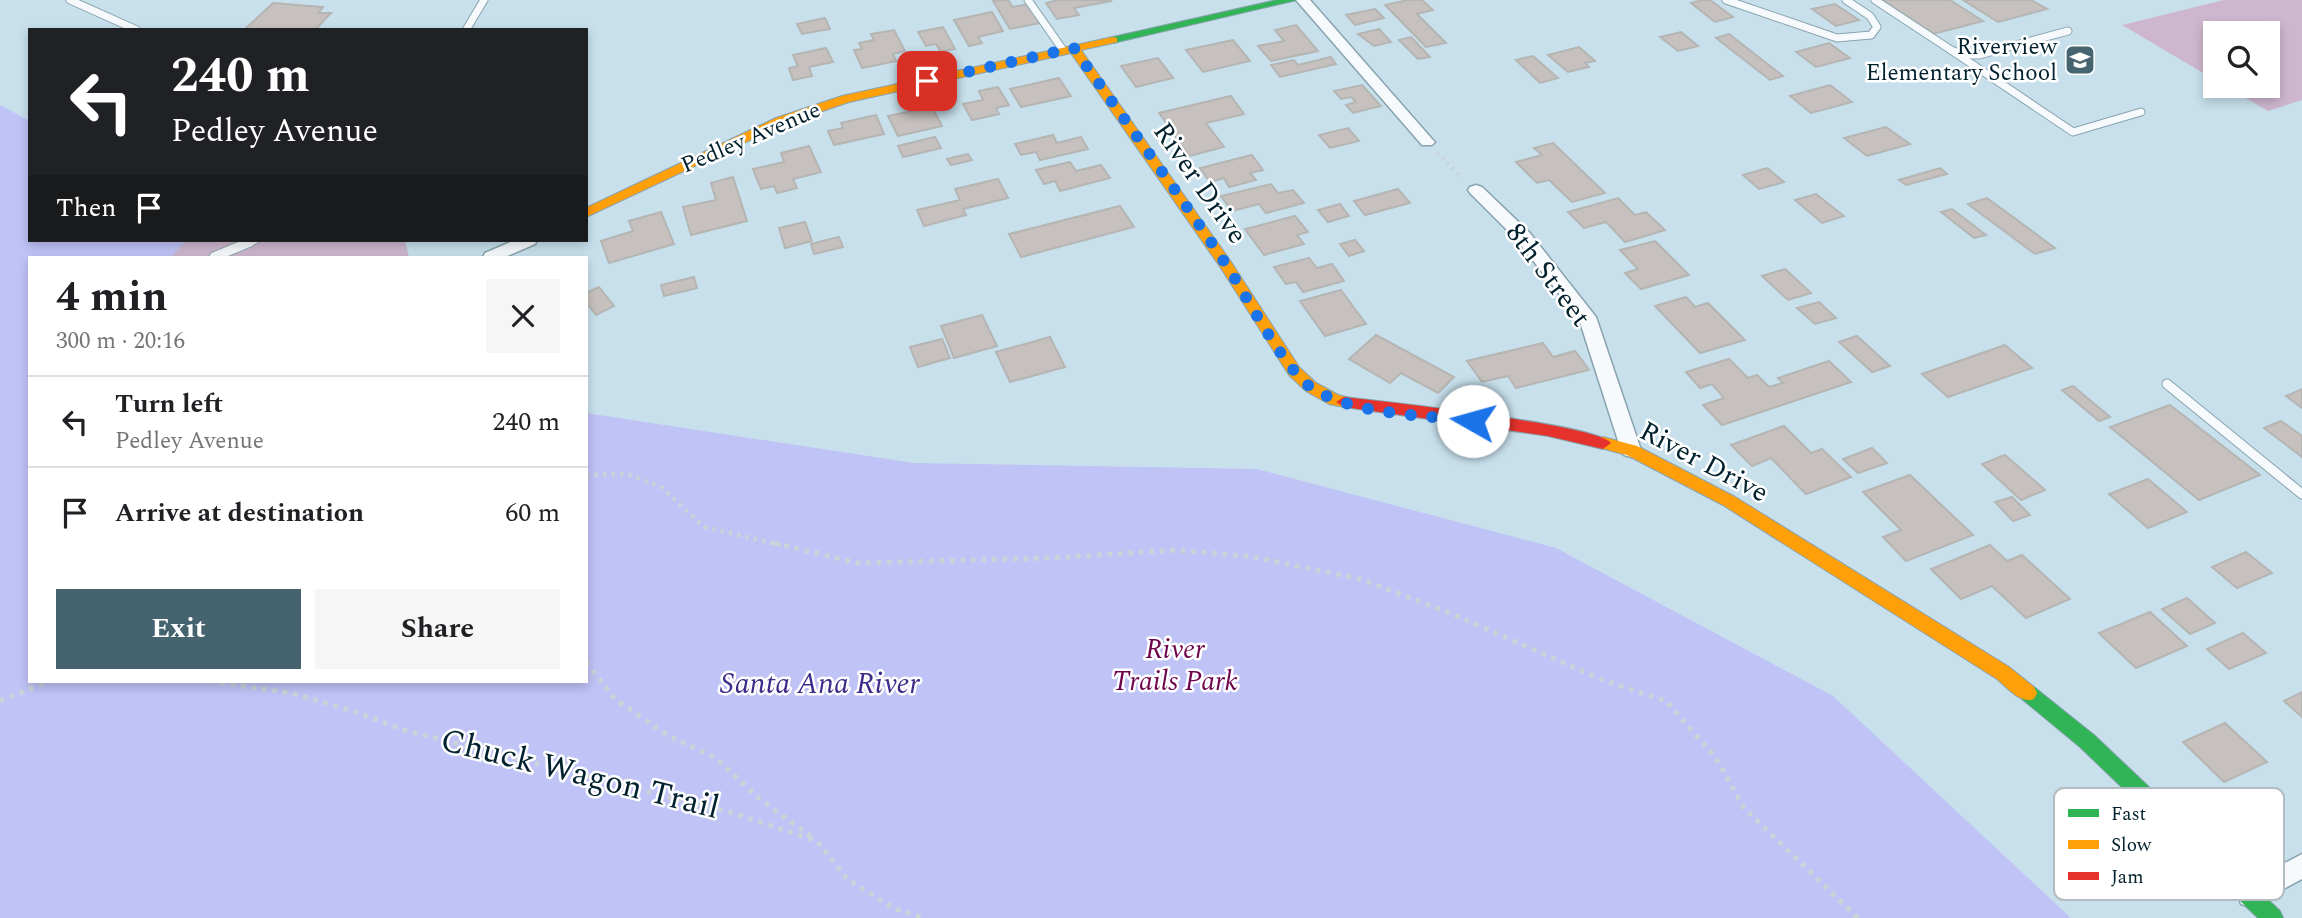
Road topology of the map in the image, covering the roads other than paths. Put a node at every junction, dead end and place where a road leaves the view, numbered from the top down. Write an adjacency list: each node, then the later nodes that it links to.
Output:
1 (70, 0): 9 (lane)
2 (484, 0): 10 (lane)
3 (1028, 0): 12 (lane)
4 (1292, 0): 12 (street, Pedley Avenue)
5 (1303, 0): 15 (street)
6 (1726, 0): 7 (lane)
7 (1846, 0)
8 (1875, 0): 13 (lane)
9 (133, 28)
10 (468, 28)
11 (2068, 31): 13 (lane)
12 (1068, 49): 17 (street, Pedley Avenue); 23 (street, River Drive)
13 (1951, 50): 14 (lane)
14 (2141, 112)
15 (1427, 142)
16 (1476, 190): 23 (street, 8th Street)
17 (588, 212)
18 (250, 242): 20 (lane)
19 (525, 242): 21 (street)
20 (216, 256)
21 (493, 256)
22 (2167, 384): 24 (lane)
23 (1631, 450): 25 (street, River Drive)
24 (2302, 494)
25 (2137, 788)
26 (2302, 866): 27 (street)
27 (2284, 876)
28 (2254, 900): 29 (street, River Drive)
29 (2273, 918)

